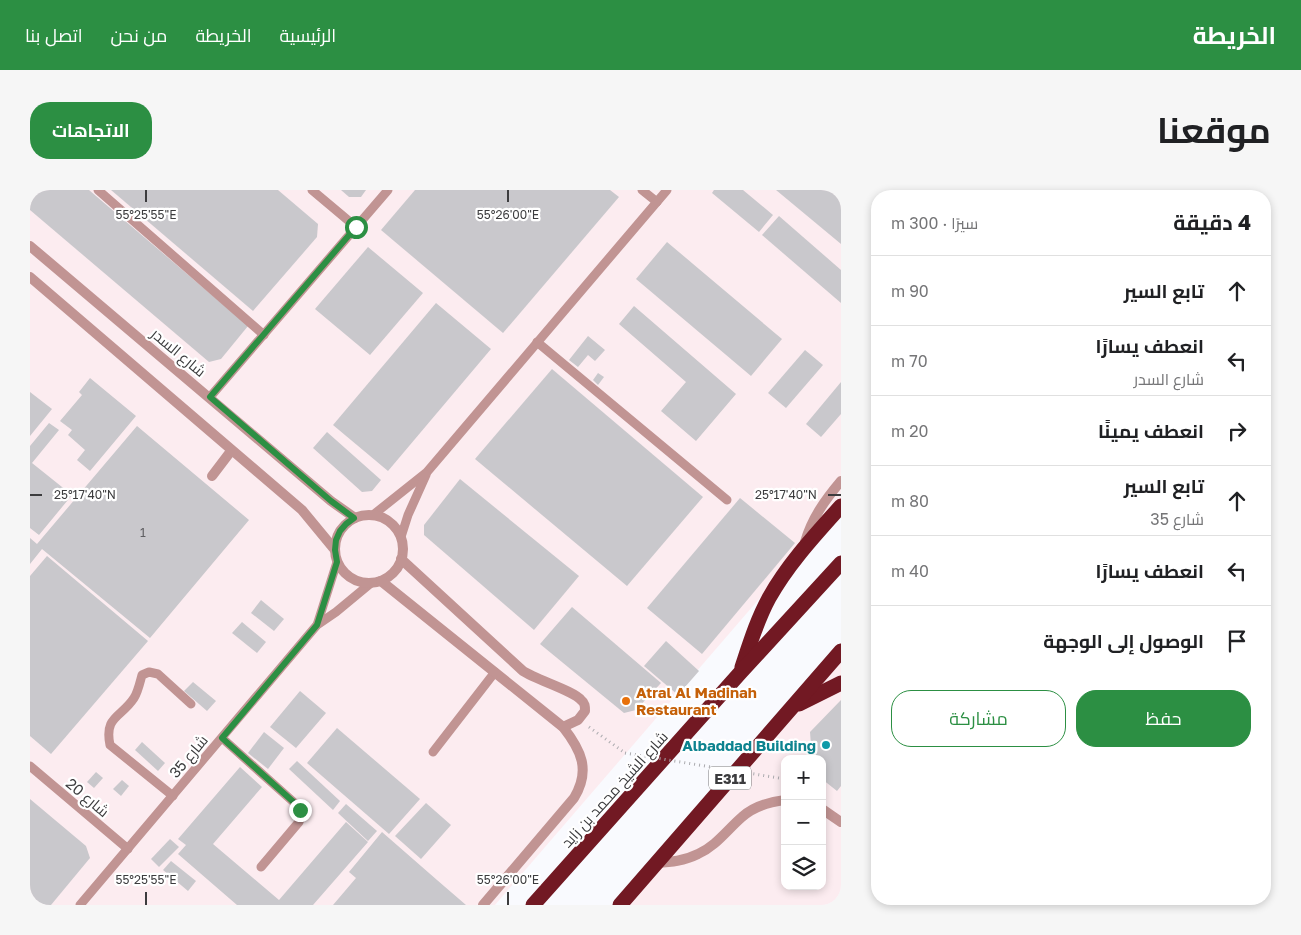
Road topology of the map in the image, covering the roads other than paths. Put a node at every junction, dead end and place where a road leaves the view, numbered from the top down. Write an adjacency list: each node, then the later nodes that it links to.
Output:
1 (98, 190): 10 (lane)
2 (312, 190): 7 (lane)
3 (388, 190): 7 (lane)
4 (642, 190): 6 (lane)
5 (667, 190): 6 (lane)
6 (657, 202): 11 (lane)
7 (356, 227): 10 (lane)
8 (30, 246): 12 (street, شارع السدر)
9 (30, 277): 13 (street)
10 (264, 336): 12 (lane)
11 (537, 342): 14 (lane); 17 (lane)
12 (210, 397): 20 (street, شارع السدر)
13 (232, 451): 15 (street); 23 (street)
14 (427, 472): 19 (lane); 21 (lane)
15 (212, 476)
16 (841, 481): 22 (street)
17 (727, 500)
18 (841, 506): 22 (highway)
19 (373, 515): 20 (street); 21 (street)
20 (354, 518): 23 (street)
21 (401, 537): 24 (street)
22 (804, 548): 31 (highway)
23 (335, 550): 25 (street)
24 (402, 559): 27 (street); 35 (street)
25 (337, 562): 27 (street); 28 (lane, شارع 35)
26 (841, 563): 31 (highway, شارع الشيخ محمد بن زايد)
27 (376, 582): 28 (lane, شارع 35); 30 (street)
28 (317, 625): 36 (lane, شارع 35)
29 (841, 651): 34 (highway, E311)
30 (495, 672): 35 (street); 37 (lane)
31 (740, 673): 48 (highway, شارع الشيخ محمد بن زايد)
32 (841, 682): 34 (highway)
33 (191, 704): 39 (lane)
34 (793, 706): 44 (highway, E311)
35 (563, 727): 47 (street)
36 (222, 738): 39 (lane, شارع 35); 45 (lane)
37 (433, 752)
38 (30, 766): 43 (lane, شارع 20)
39 (172, 796): 43 (lane, شارع 35)
40 (781, 801): 44 (street)
41 (826, 812): 42 (street)
42 (841, 822)
43 (128, 849): 46 (lane, شارع 35)
44 (656, 863): 49 (highway, E311)
45 (261, 868)
46 (80, 905)
47 (483, 905)
48 (534, 905)
49 (620, 905)

